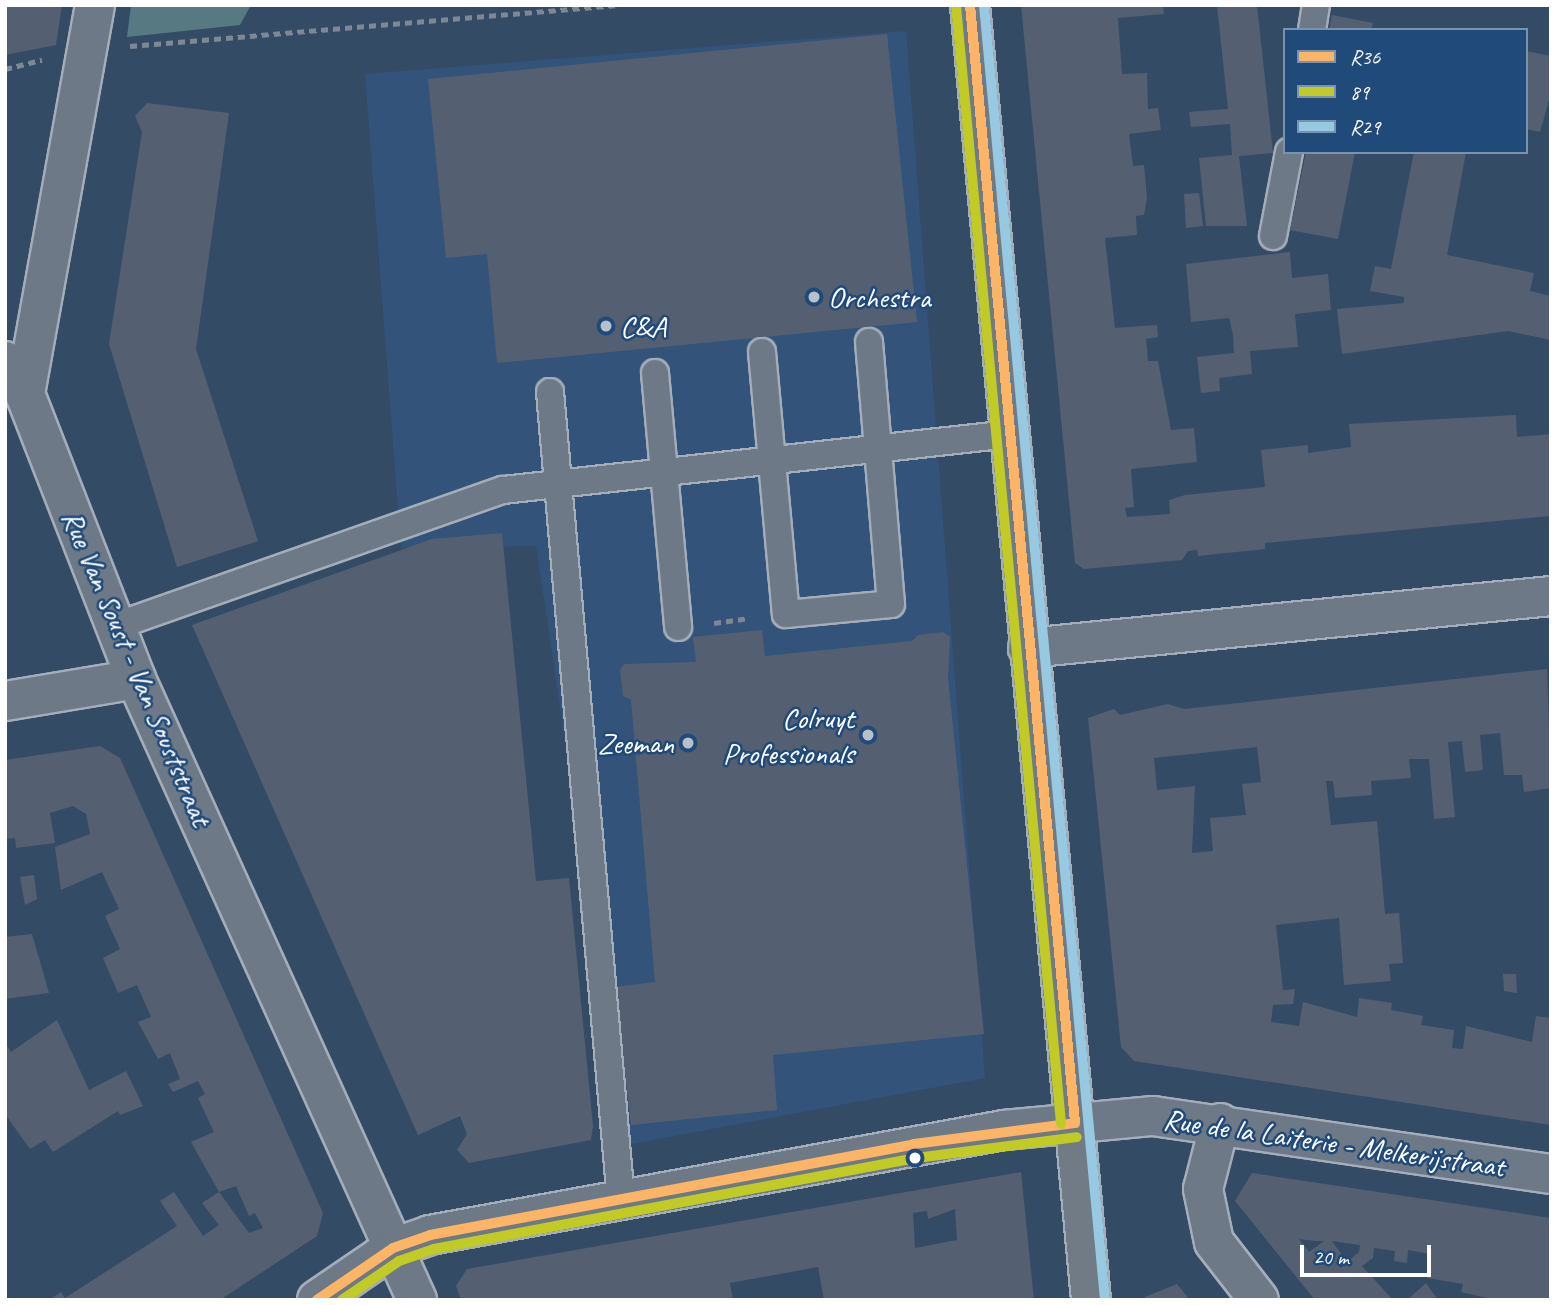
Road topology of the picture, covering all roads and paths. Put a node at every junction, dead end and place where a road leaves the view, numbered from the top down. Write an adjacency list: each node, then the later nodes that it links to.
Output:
1 (95, 5): 6 (street)
2 (618, 5): 6 (path)
3 (970, 5): 15 (main road)
4 (1316, 5): 5 (lane)
5 (1312, 28)
6 (85, 49): 14 (street)
7 (1289, 154): 8 (lane)
8 (1273, 236)
9 (869, 342): 16 (lane)
10 (762, 352): 17 (lane)
11 (5, 361): 14 (street, Rue Van Soust - Van Souststraat)
12 (655, 373): 18 (lane)
13 (550, 392): 19 (lane)
14 (25, 394): 22 (street, Rue Van Soust - Van Souststraat)
15 (1010, 434): 16 (lane); 24 (main road)
16 (878, 448): 17 (lane); 21 (lane)
17 (771, 460): 18 (lane); 21 (lane)
18 (662, 473): 19 (lane); 23 (lane)
19 (561, 484): 22 (lane); 30 (lane)
20 (1551, 596): 24 (street)
21 (786, 614): 23 (path)
22 (116, 626): 25 (street, Rue Van Soust - Van Souststraat)
23 (678, 627)
24 (1028, 648): 27 (main road)
25 (136, 679): 26 (street); 31 (street, Rue Van Soust - Van Souststraat)
26 (5, 701)
27 (1075, 1123): 28 (street, Rue de la Laiterie - Melkerijstraat); 30 (street, Rue de la Laiterie - Melkerijstraat); 34 (main road)
28 (1220, 1123): 29 (street, Rue de la Laiterie - Melkerijstraat); 35 (street)
29 (1551, 1174)
30 (621, 1200): 31 (street, Rue de la Laiterie - Melkerijstraat)
31 (393, 1248): 32 (street, Rue de la Laiterie - Melkerijstraat); 33 (street, Rue Van Soust - Van Souststraat)
32 (317, 1300)
33 (417, 1300)
34 (1091, 1300)
35 (1259, 1300)

